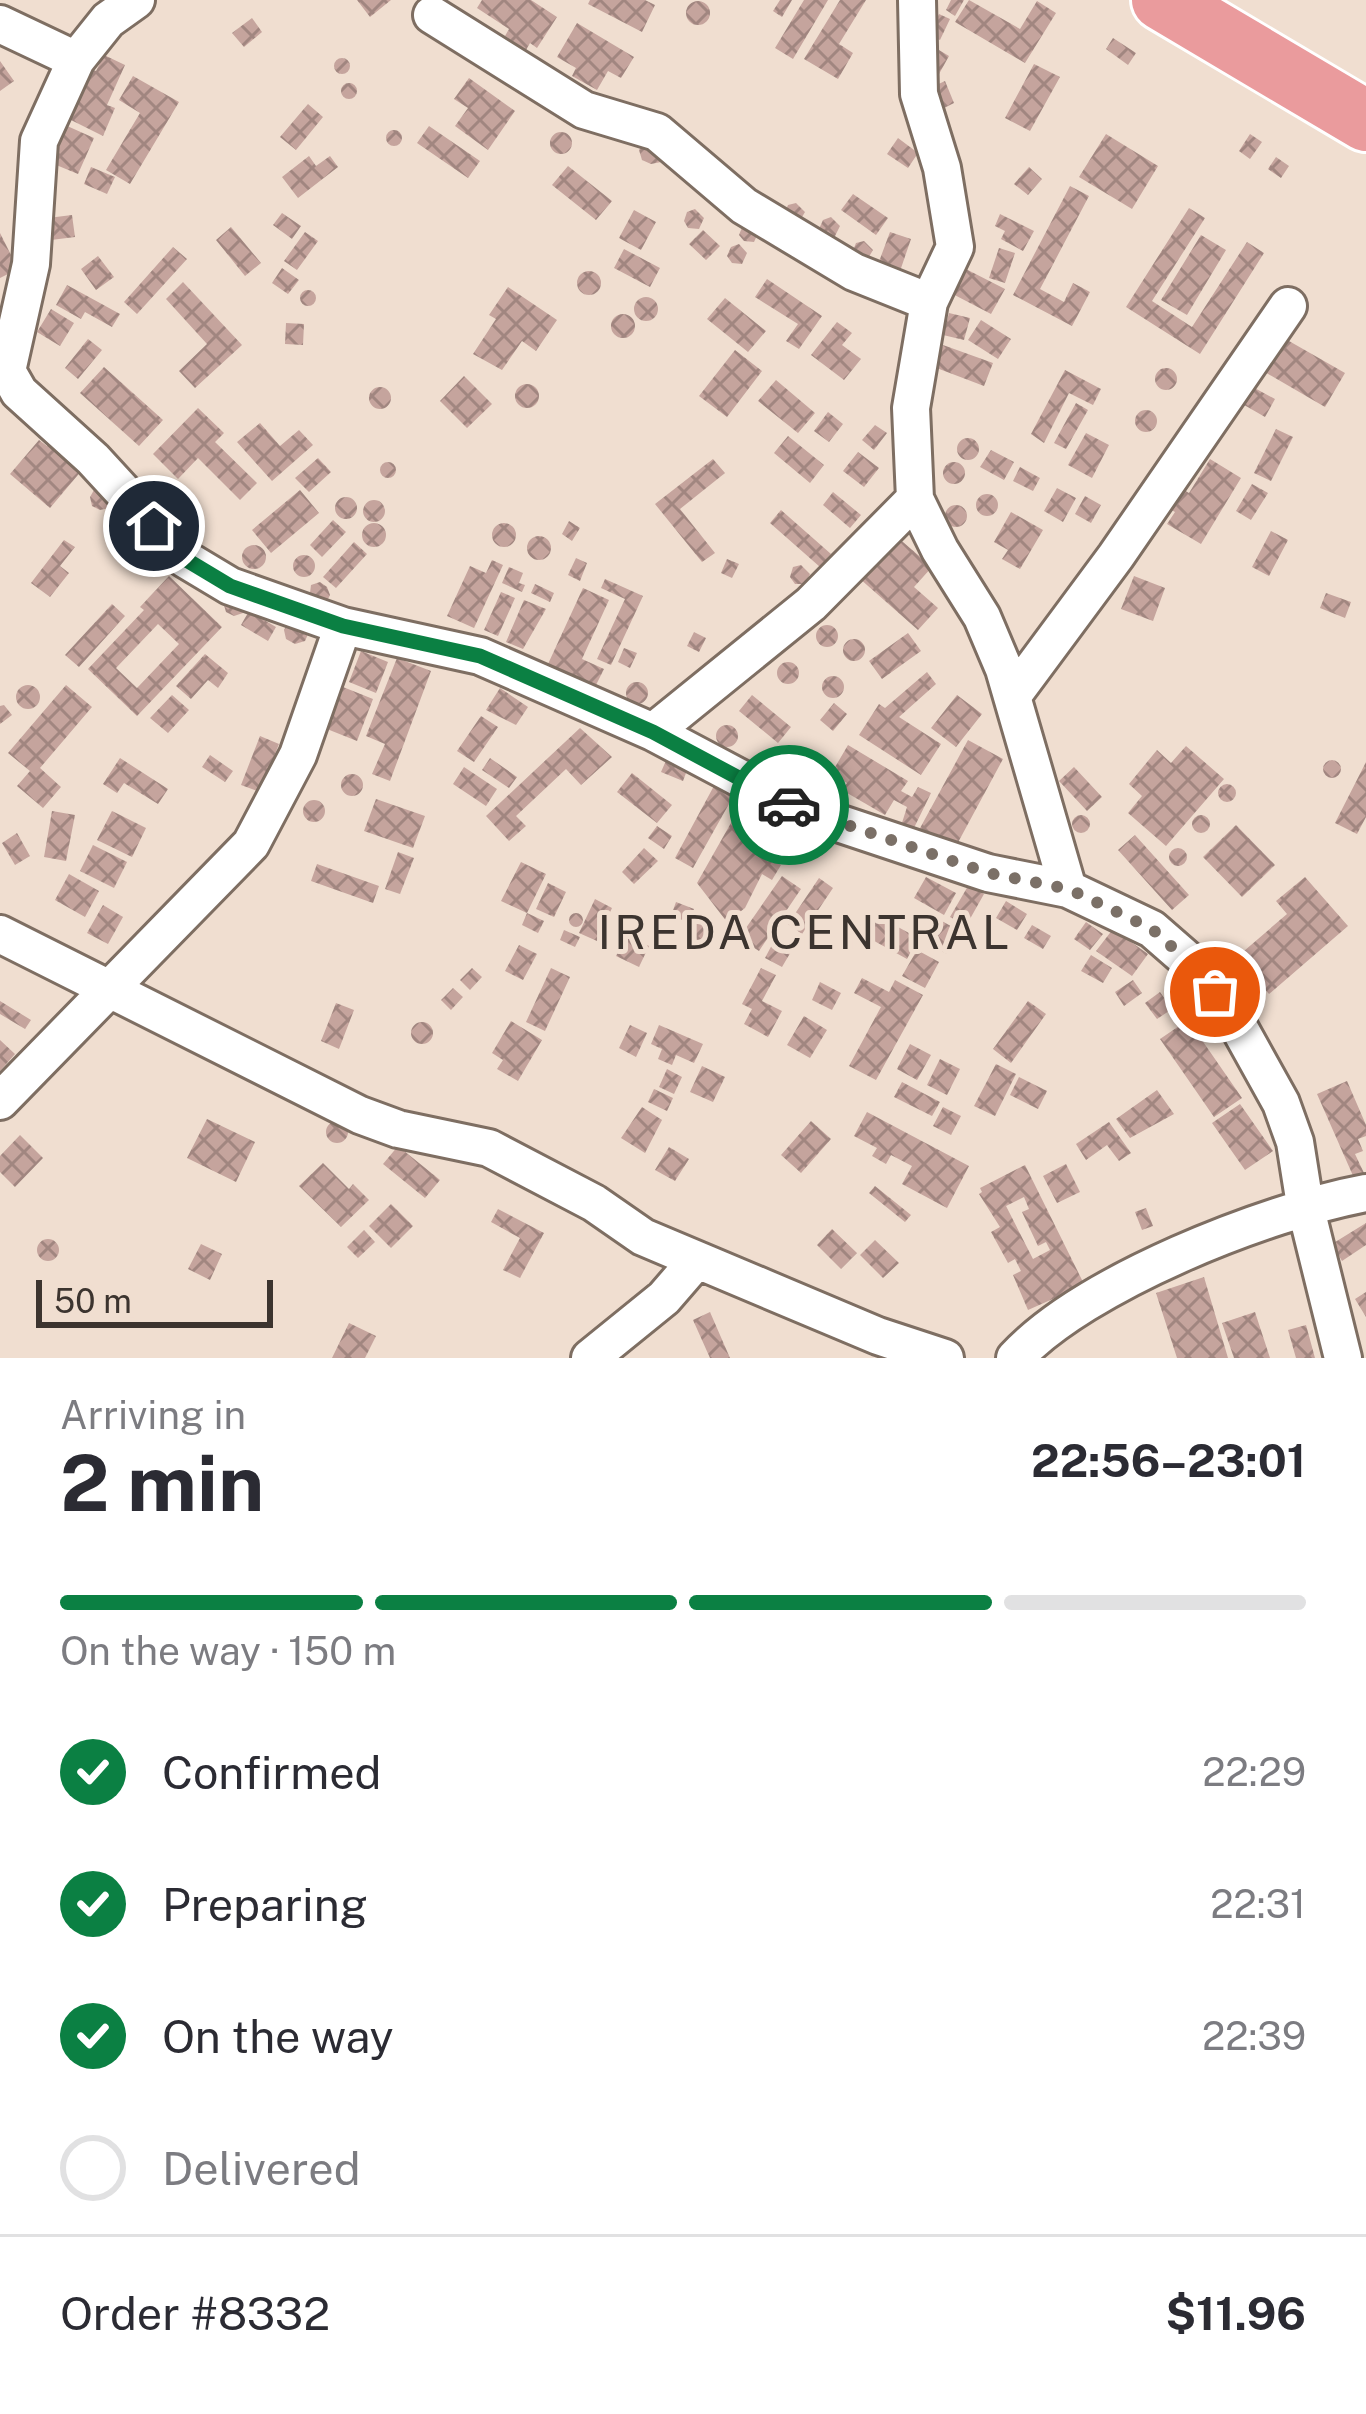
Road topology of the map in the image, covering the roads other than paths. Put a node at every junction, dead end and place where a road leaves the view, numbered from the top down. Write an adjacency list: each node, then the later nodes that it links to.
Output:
1 (136, 0): 6 (street)
2 (917, 0): 8 (street)
3 (1162, 0): 7 (main road)
4 (431, 15): 8 (street)
5 (0, 24): 6 (street)
6 (76, 60): 10 (street)
7 (1366, 121)
8 (929, 302): 11 (street)
9 (1288, 306): 13 (street)
10 (3, 373): 12 (street)
11 (915, 499): 13 (street); 14 (street)
12 (343, 626): 14 (street); 17 (street)
13 (1013, 695): 15 (street)
14 (653, 732): 15 (street)
15 (1068, 889): 20 (street)
16 (0, 934): 17 (street)
17 (113, 988): 18 (street); 21 (street)
18 (0, 1101)
19 (1366, 1193): 20 (street)
20 (1305, 1205): 24 (street); 25 (street)
21 (696, 1261): 22 (street); 23 (street)
22 (590, 1358)
23 (945, 1358)
24 (1015, 1358)
25 (1343, 1358)

